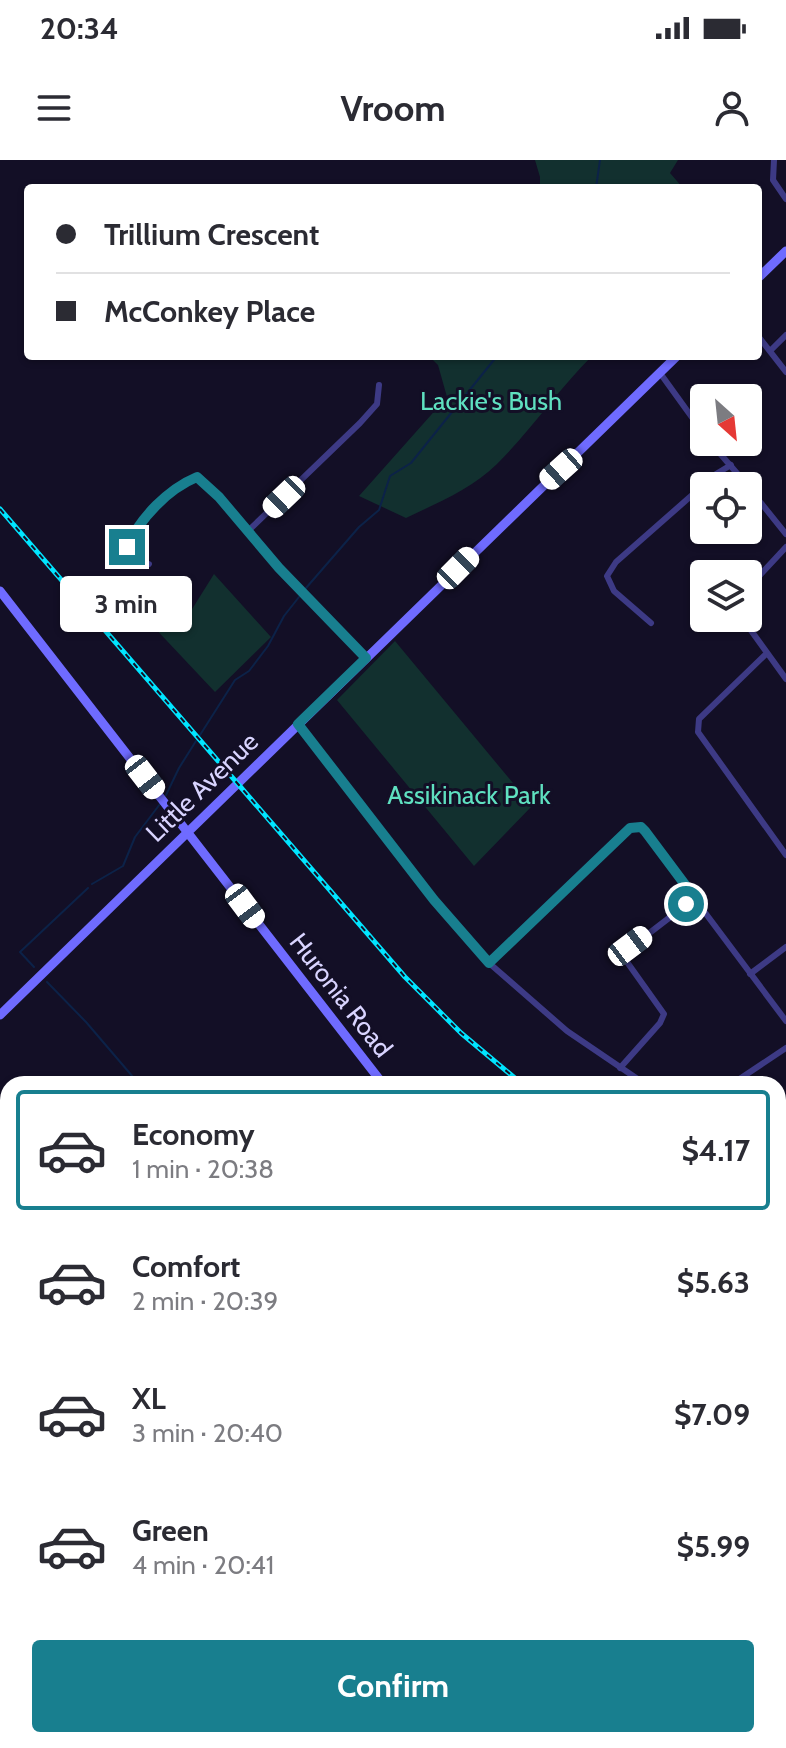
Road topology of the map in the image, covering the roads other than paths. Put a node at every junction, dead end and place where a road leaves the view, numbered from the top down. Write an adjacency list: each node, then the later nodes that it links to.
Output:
1 (774, 160): 2 (street)
2 (786, 199)
3 (786, 251): 4 (street)
4 (762, 274)
5 (786, 335): 7 (street)
6 (762, 341): 7 (street)
7 (770, 351): 9 (street)
8 (673, 360): 10 (street, Little Avenue)
9 (786, 372)
10 (660, 373): 12 (street); 26 (street, Little Avenue)
11 (379, 385): 17 (street)
12 (690, 415)
13 (723, 456): 14 (street)
14 (731, 465): 15 (street); 23 (street)
15 (737, 472)
16 (762, 504): 18 (street)
17 (247, 532): 20 (street); 26 (street)
18 (786, 534)
19 (786, 547): 21 (street)
20 (149, 564)
21 (762, 573)
22 (0, 591): 29 (street, Huronia Road)
23 (651, 623)
24 (752, 632): 25 (street)
25 (767, 653): 27 (street); 30 (street)
26 (366, 658): 28 (street, Little Avenue)
27 (786, 679)
28 (298, 724): 29 (street, Little Avenue); 33 (street)
29 (188, 832): 35 (street, Little Avenue); 39 (street, Huronia Road)
30 (786, 855)
31 (695, 898): 33 (street); 34 (street); 38 (street)
32 (786, 947): 34 (street)
33 (489, 963): 38 (street)
34 (750, 974): 36 (street)
35 (0, 1015)
36 (786, 1021)
37 (786, 1048): 41 (street)
38 (620, 1068): 40 (street)
39 (377, 1076)
40 (632, 1076)
41 (744, 1076)

